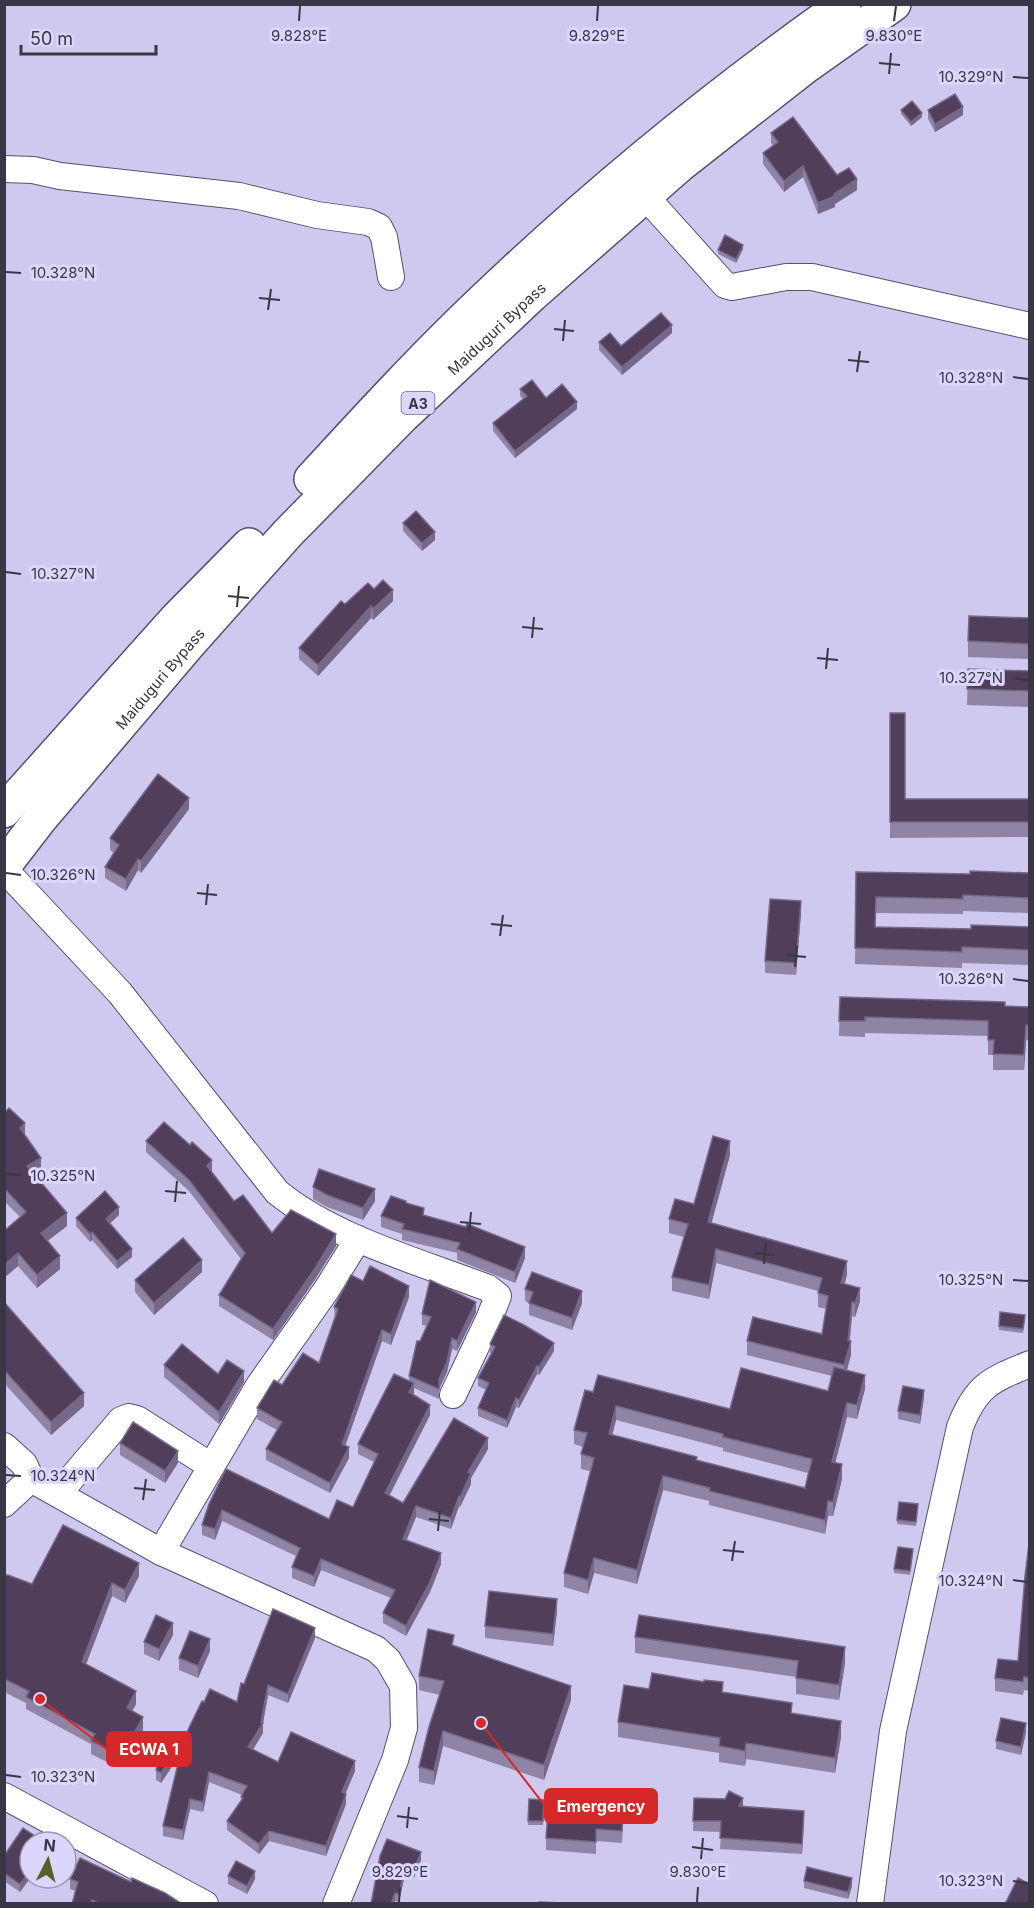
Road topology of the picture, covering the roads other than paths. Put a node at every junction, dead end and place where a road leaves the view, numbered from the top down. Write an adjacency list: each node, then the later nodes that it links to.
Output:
1 (844, 4): 7 (highway, Maiduguri Bypass / A3)
2 (894, 4): 4 (highway, Maiduguri Bypass / A3)
3 (4, 169): 5 (street)
4 (645, 196): 6 (street); 8 (highway, Maiduguri Bypass / A3)
5 (391, 277)
6 (1029, 326)
7 (4, 811)
8 (4, 868): 9 (street)
9 (358, 1239): 11 (street); 13 (street)
10 (1029, 1364): 21 (street)
11 (453, 1395)
12 (4, 1446): 14 (street)
13 (211, 1466): 15 (street); 17 (street)
14 (31, 1479): 15 (street); 16 (street)
15 (58, 1494): 17 (street)
16 (4, 1504)
17 (161, 1552): 20 (street)
18 (4, 1796): 19 (street)
19 (206, 1904)
20 (336, 1904)
21 (870, 1904)

